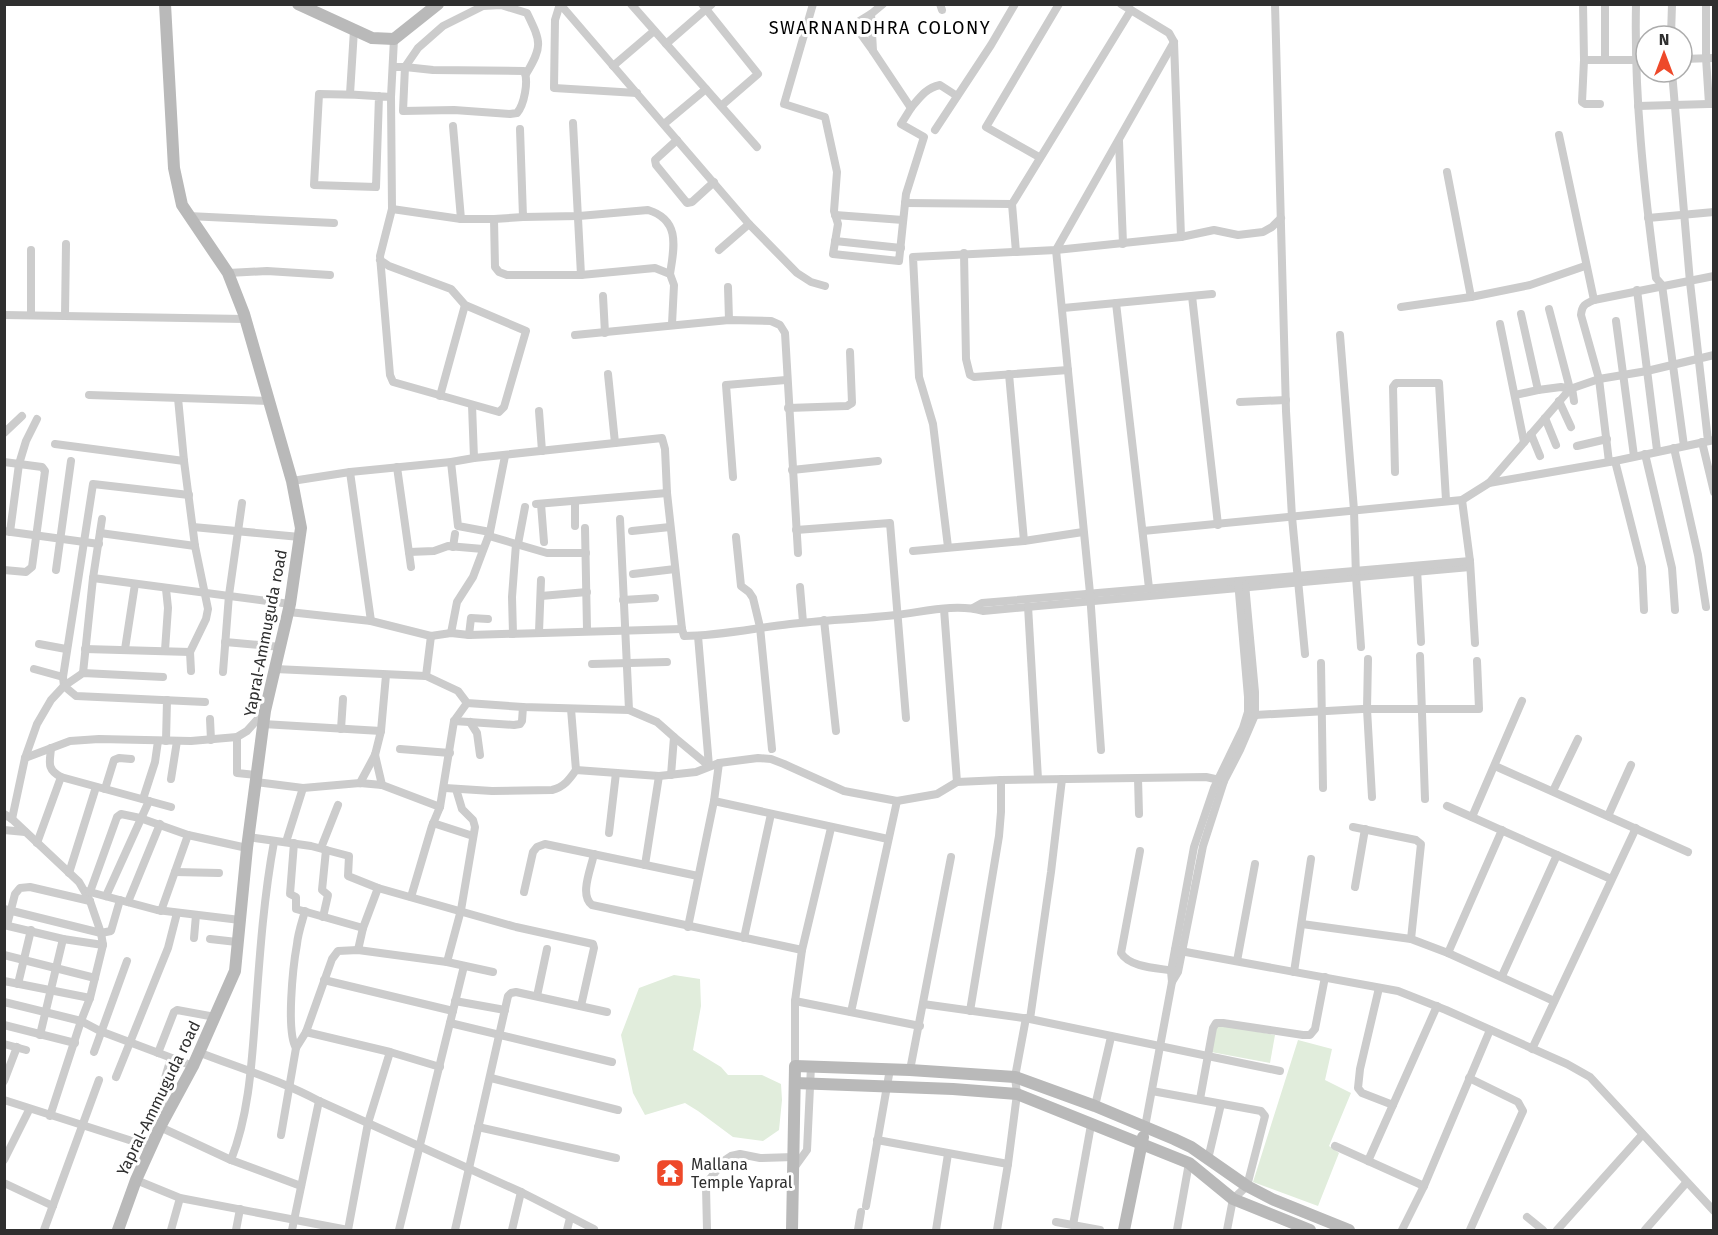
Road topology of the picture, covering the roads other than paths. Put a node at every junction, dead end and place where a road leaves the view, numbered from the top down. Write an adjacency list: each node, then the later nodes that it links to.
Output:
1 (165, 4): 69 (street, Yapral-Ammuguda road)
2 (298, 4): 22 (street)
3 (438, 4): 24 (street)
4 (560, 4): 33 (street); 40 (street)
5 (631, 4): 23 (street)
6 (813, 4): 68 (street)
7 (883, 4): 19 (street)
8 (1015, 4): 43 (street)
9 (1059, 4): 60 (street)
10 (1121, 4): 18 (street)
11 (1275, 4): 72 (street)
12 (1583, 4): 30 (street)
13 (1605, 4): 31 (street)
14 (1636, 4): 20 (street)
15 (1672, 4): 21 (street)
16 (1706, 4): 28 (street)
17 (706, 6): 26 (street); 48 (street)
18 (1131, 10): 25 (street); 60 (street)
19 (871, 14): 27 (street); 27 (street)
20 (1636, 24)
21 (1671, 24)
22 (354, 30): 24 (street); 41 (street)
23 (654, 31): 26 (street); 33 (street)
24 (394, 39): 34 (street)
25 (1174, 42): 58 (street); 79 (street)
26 (666, 44): 39 (street)
27 (873, 51): 50 (street)
28 (1710, 58): 29 (street); 46 (street)
29 (1694, 59)
30 (1584, 60): 31 (street); 45 (street)
31 (1605, 60): 32 (street)
32 (1634, 60)
33 (613, 66): 40 (street)
34 (393, 67): 35 (street); 44 (street)
35 (405, 67): 36 (street); 36 (street); 36 (street)
36 (526, 74)
37 (1637, 84): 49 (street)
38 (1673, 84): 47 (street)
39 (706, 89): 48 (street); 52 (street)
40 (636, 93): 52 (street)
41 (350, 94): 42 (street); 42 (street)
42 (379, 96): 44 (street)
43 (957, 96): 50 (street); 55 (street)
44 (391, 97): 65 (street)
45 (1600, 104)
46 (1711, 104): 47 (street)
47 (1674, 105): 49 (street); 67 (street)
48 (721, 106): 59 (street)
49 (1638, 106): 73 (street)
50 (912, 108): 63 (street)
51 (573, 123): 70 (street)
52 (664, 124): 57 (street)
53 (453, 126): 74 (street)
54 (520, 129): 71 (street)
55 (935, 130)
56 (1559, 135): 90 (street)
57 (677, 140): 62 (street); 62 (street)
58 (1119, 141): 82 (street); 86 (street)
59 (757, 147)
60 (1039, 157): 64 (street)
61 (1447, 172): 104 (street)
62 (714, 182): 78 (street)
63 (905, 202): 64 (street); 76 (street)
64 (1012, 204): 87 (street)
65 (392, 209): 74 (street); 89 (street)
66 (1713, 212): 67 (street)
67 (1684, 214): 73 (street); 96 (street)
68 (835, 215): 76 (street); 80 (street)
69 (188, 216): 77 (street); 91 (street, Yapral-Ammuguda road)
70 (579, 216): 71 (street); 92 (street); 94 (street)
71 (523, 217): 75 (street)
72 (1281, 218): 79 (street); 141 (street)
73 (1648, 218): 97 (street)
74 (460, 219): 75 (street)
75 (494, 219): 94 (street)
76 (903, 220): 83 (street)
77 (334, 223)
78 (749, 224): 85 (street); 98 (street)
79 (1181, 237): 82 (street)
80 (835, 241): 83 (street); 83 (street)
81 (66, 244): 114 (street)
82 (1123, 244): 86 (street)
83 (901, 248)
84 (31, 250): 113 (street)
85 (719, 250)
86 (1056, 250): 87 (street); 109 (street)
87 (1016, 252): 88 (street)
88 (964, 253): 130 (street); 221 (street)
89 (380, 260): 107 (street); 138 (street)
90 (1585, 266): 104 (street); 105 (street)
91 (228, 273): 93 (street); 115 (street, Yapral-Ammuguda road)
92 (669, 274): 94 (street); 118 (street)
93 (330, 275)
94 (581, 275)
95 (1713, 276): 96 (street)
96 (1690, 282): 97 (street); 125 (street)
97 (1662, 285): 100 (street); 126 (street)
98 (825, 286)
99 (728, 287): 116 (street)
100 (1638, 290): 105 (street); 128 (street)
101 (1212, 294): 103 (street)
102 (603, 296): 120 (street)
103 (1192, 296): 106 (street); 196 (street)
104 (1472, 297): 108 (street)
105 (1594, 300): 132 (street)
106 (1116, 303): 109 (street); 204 (street)
107 (465, 305): 138 (street); 145 (street)
108 (1401, 307)
109 (1063, 308): 127 (street)
110 (1550, 309): 134 (street)
111 (1521, 314): 135 (street)
112 (4, 315): 113 (street)
113 (31, 315): 114 (street)
114 (65, 316): 115 (street)
115 (245, 318): 140 (street, Yapral-Ammuguda road)
116 (729, 320): 118 (street); 133 (street)
117 (1616, 321): 131 (street)
118 (672, 324): 120 (street)
119 (1500, 324): 137 (street)
120 (605, 333): 121 (street)
121 (575, 335)
122 (1340, 335): 192 (street)
123 (850, 352): 146 (street)
124 (1713, 355): 125 (street)
125 (1699, 359): 126 (street); 155 (street)
126 (1673, 364): 128 (street); 161 (street)
127 (1068, 370): 130 (street); 207 (street)
128 (1647, 371): 131 (street); 163 (street)
129 (608, 374): 157 (street)
130 (1010, 374): 214 (street)
131 (1624, 375): 132 (street); 168 (street)
132 (1599, 379): 134 (street); 154 (street)
133 (786, 380): 146 (street); 181 (street)
134 (1571, 388): 135 (street); 142 (street); 143 (street)
135 (1538, 390): 137 (street)
136 (89, 395): 139 (street)
137 (1515, 395): 156 (street)
138 (440, 396): 145 (street)
139 (178, 398): 140 (street); 171 (street)
140 (270, 400): 182 (street, Yapral-Ammuguda road)
141 (1286, 400): 144 (street); 193 (street)
142 (1559, 401): 149 (street); 151 (street)
143 (1574, 401)
144 (1240, 402)
145 (472, 405): 169 (street)
146 (788, 408): 178 (street)
147 (539, 411): 164 (street)
148 (22, 416): 152 (street)
149 (1545, 418): 153 (street); 159 (street)
150 (38, 419): 176 (street)
151 (1571, 427)
152 (4, 433)
153 (1531, 434): 156 (street); 167 (street)
154 (1607, 439): 160 (street); 173 (street)
155 (1708, 441): 161 (street); 184 (street)
156 (1524, 442): 183 (street)
157 (615, 443): 164 (street); 185 (street)
158 (55, 444): 171 (street)
159 (1556, 446)
160 (1577, 446)
161 (1684, 446): 162 (street)
162 (1674, 448): 163 (street); 251 (street)
163 (1657, 450): 165 (street)
164 (542, 451): 166 (street)
165 (1645, 454): 168 (street); 256 (street)
166 (505, 456): 169 (street); 209 (street)
167 (1540, 456)
168 (1634, 456): 173 (street)
169 (474, 458): 175 (street)
170 (71, 461): 213 (street)
171 (184, 461): 186 (street)
172 (878, 461): 178 (street)
173 (1612, 461): 183 (street); 255 (street)
174 (4, 462): 176 (street)
175 (451, 462): 177 (street); 209 (street)
176 (19, 464): 202 (street); 210 (street)
177 (398, 467): 179 (street); 224 (street)
178 (792, 470): 201 (street)
179 (350, 472): 182 (street); 260 (street)
180 (1395, 472): 187 (street)
181 (733, 477)
182 (292, 481): 211 (street, Yapral-Ammuguda road)
183 (1489, 483): 188 (street)
184 (1713, 492)
185 (667, 493): 189 (street); 199 (street)
186 (189, 495): 198 (street); 215 (street)
187 (1446, 500): 188 (street); 192 (street)
188 (1462, 500): 227 (street)
189 (575, 501): 197 (street); 216 (street)
190 (242, 503): 206 (street)
191 (525, 507): 218 (street)
192 (1354, 510): 193 (street); 233 (street)
193 (1292, 517): 196 (street); 236 (street)
194 (102, 519): 205 (street)
195 (620, 519): 249 (street)
196 (1218, 525): 204 (street)
197 (575, 526)
198 (193, 527): 206 (street); 219 (street)
199 (670, 527): 203 (street); 229 (street)
200 (585, 528): 226 (street)
201 (796, 530): 225 (street); 257 (street)
202 (7, 531): 210 (street)
203 (632, 531)
204 (1143, 531): 242 (street)
205 (100, 532): 217 (street); 219 (street)
206 (239, 532): 211 (street); 245 (street)
207 (1083, 532): 214 (street); 247 (street)
208 (455, 534): 220 (street)
209 (489, 534): 218 (street); 222 (street)
210 (37, 535): 213 (street); 231 (street)
211 (300, 537): 252 (street, Yapral-Ammuguda road)
212 (735, 537): 262 (street)
213 (60, 538): 215 (street); 232 (street)
214 (1024, 541): 221 (street)
215 (84, 542): 217 (street); 278 (street)
216 (544, 542)
217 (99, 544): 235 (street)
218 (517, 544): 226 (street); 268 (street)
219 (195, 546): 244 (street)
220 (453, 547): 222 (street); 224 (street)
221 (948, 547): 223 (street)
222 (483, 549): 267 (street)
223 (913, 551)
224 (409, 552): 228 (street)
225 (798, 553)
226 (585, 554): 243 (street)
227 (1470, 564): 230 (street); 274 (street)
228 (411, 567)
229 (675, 569): 234 (street); 264 (street)
230 (1417, 569): 233 (street); 273 (street)
231 (4, 570)
232 (56, 570)
233 (1356, 573): 236 (street); 277 (street)
234 (633, 574)
235 (93, 578): 238 (street); 279 (street)
236 (1299, 579): 239 (street); 283 (street)
237 (541, 580): 246 (street)
238 (135, 584): 241 (street); 280 (street)
239 (1242, 585): 242 (street); 247 (street); 312 (street)
240 (800, 587): 261 (street)
241 (166, 588): 244 (street); 281 (street)
242 (1149, 588): 247 (street)
243 (587, 592): 246 (street); 265 (street)
244 (205, 593): 245 (street); 282 (street)
245 (229, 595): 252 (street); 272 (street)
246 (541, 596): 266 (street)
247 (1090, 596): 250 (street); 253 (street); 330 (street)
248 (655, 598): 249 (street)
249 (623, 600): 263 (street)
250 (1029, 606): 253 (street); 348 (street)
251 (1706, 607)
252 (289, 608): 260 (street); 276 (street, Yapral-Ammuguda road)
253 (973, 608): 254 (street)
254 (944, 609): 257 (street); 352 (street)
255 (1644, 610)
256 (1675, 610)
257 (897, 615): 259 (street); 313 (street)
258 (488, 619): 269 (street)
259 (824, 620): 261 (street); 320 (street)
260 (371, 621): 270 (street)
261 (803, 622): 262 (street)
262 (760, 627): 271 (street); 329 (street)
263 (624, 629): 264 (street); 265 (street); 288 (street)
264 (682, 629): 271 (street)
265 (587, 630): 266 (street)
266 (539, 632): 268 (street)
267 (451, 633): 269 (street); 270 (street)
268 (513, 634): 269 (street)
269 (469, 635)
270 (431, 636): 297 (street)
271 (699, 636): 338 (street)
272 (225, 642): 276 (street); 294 (street)
273 (1421, 642)
274 (1475, 643)
275 (39, 644): 278 (street)
276 (281, 647): 292 (street, Yapral-Ammuguda road)
277 (1361, 647)
278 (66, 649): 299 (street)
279 (85, 649): 280 (street); 295 (street)
280 (125, 650): 281 (street)
281 (165, 650): 282 (street)
282 (190, 652): 293 (street)
283 (1305, 654)
284 (1420, 656): 308 (street)
285 (1368, 659): 307 (street)
286 (1477, 661): 308 (street)
287 (667, 662): 288 (street)
288 (626, 663): 290 (street); 309 (street)
289 (1321, 663): 310 (street)
290 (592, 664)
291 (34, 669): 299 (street)
292 (275, 669): 296 (street); 311 (street, Yapral-Ammuguda road)
293 (191, 671)
294 (223, 672)
295 (83, 673): 298 (street); 299 (street)
296 (386, 675): 297 (street); 319 (street)
297 (426, 676): 304 (street)
298 (163, 677)
299 (63, 682): 301 (street); 334 (street)
300 (343, 699): 318 (street)
301 (167, 700): 303 (street); 325 (street)
302 (1522, 701): 339 (street)
303 (205, 702)
304 (467, 703): 305 (street); 315 (street)
305 (523, 707): 306 (street); 316 (street)
306 (570, 709): 309 (street); 340 (street)
307 (1367, 709): 308 (street); 310 (street); 361 (street)
308 (1422, 709): 362 (street)
309 (629, 710): 322 (street)
310 (1320, 710): 312 (street); 358 (street)
311 (265, 711): 317 (street, Yapral-Ammuguda road); 321 (street)
312 (1251, 714): 351 (street)
313 (906, 718)
314 (210, 719): 324 (street)
315 (454, 721): 316 (street); 331 (street)
316 (470, 722): 333 (street)
317 (263, 724): 318 (street); 347 (street, Yapral-Ammuguda road)
318 (341, 729): 319 (street)
319 (381, 731): 332 (street)
320 (836, 731)
321 (237, 737): 324 (street); 347 (street)
322 (674, 737): 338 (street); 342 (street)
323 (1578, 739): 360 (street)
324 (211, 740): 326 (street)
325 (162, 741): 326 (street); 327 (street); 363 (street)
326 (177, 741): 346 (street)
327 (51, 748): 334 (street); 344 (street)
328 (400, 749): 331 (street)
329 (772, 749)
330 (1101, 750)
331 (450, 753): 357 (street)
332 (375, 755): 353 (street); 354 (street)
333 (480, 755)
334 (25, 758): 372 (street)
335 (130, 759): 355 (street)
336 (718, 763): 338 (street); 364 (street); 365 (street)
337 (1631, 765): 373 (street)
338 (709, 766): 342 (street)
339 (1495, 766): 360 (street); 374 (street)
340 (576, 770): 341 (street); 359 (street)
341 (616, 773): 343 (street); 385 (street)
342 (671, 775): 343 (street)
343 (658, 776): 401 (street)
344 (61, 777): 355 (street); 392 (street)
345 (1138, 778): 349 (street); 351 (street); 371 (street)
346 (171, 779)
347 (256, 779): 356 (street); 389 (street, Yapral-Ammuguda road)
348 (1038, 779): 349 (street); 350 (street)
349 (1062, 779): 474 (street)
350 (1001, 780): 352 (street); 469 (street)
351 (1221, 780): 438 (street)
352 (957, 782): 365 (street)
353 (360, 783): 354 (street); 356 (street)
354 (382, 785): 369 (street)
355 (101, 788): 363 (street); 403 (street)
356 (303, 788): 391 (street)
357 (445, 788): 359 (street); 369 (street)
358 (1323, 788)
359 (456, 789): 387 (street)
360 (1553, 791): 373 (street)
361 (1372, 797)
362 (1425, 799)
363 (146, 800): 368 (street); 375 (street)
364 (714, 801): 370 (street); 405 (street)
365 (897, 801): 388 (street)
366 (338, 805): 393 (street)
367 (1447, 806): 374 (street)
368 (171, 807)
369 (440, 807): 376 (street)
370 (771, 814): 379 (street); 429 (street)
371 (1139, 814)
372 (8, 816): 384 (street)
373 (1608, 816): 380 (street)
374 (1472, 817): 383 (street)
375 (140, 818): 377 (street); 410 (street); 411 (street)
376 (433, 823): 387 (street); 412 (street)
377 (160, 824): 386 (street); 413 (street)
378 (1353, 827): 381 (street)
379 (831, 828): 388 (street); 437 (street)
380 (1636, 828): 395 (street); 406 (street)
381 (1365, 829): 407 (street); 432 (street)
382 (4, 830): 384 (street)
383 (1502, 830): 397 (street); 439 (street)
384 (26, 832): 392 (street)
385 (609, 833)
386 (189, 836): 389 (street); 402 (street)
387 (473, 836): 415 (street)
388 (888, 839): 472 (street)
389 (248, 842): 390 (street); 421 (street, Yapral-Ammuguda road)
390 (274, 842): 391 (street); 507 (street)
391 (290, 842): 393 (street); 417 (street)
392 (37, 843): 403 (street)
393 (324, 849): 408 (street); 420 (street)
394 (1140, 851): 447 (street)
395 (1688, 852)
396 (594, 854): 401 (street); 409 (street); 424 (street)
397 (1557, 855): 406 (street); 450 (street)
398 (951, 857): 464 (street)
399 (1311, 859): 422 (street)
400 (1255, 864): 443 (street)
401 (645, 865): 405 (street)
402 (175, 872): 404 (street); 416 (street)
403 (69, 873): 410 (street)
404 (219, 873)
405 (698, 876): 424 (street)
406 (1611, 879): 462 (street)
407 (1356, 887)
408 (378, 888): 412 (street); 425 (street)
409 (524, 892)
410 (89, 894): 411 (street); 414 (street); 427 (street)
411 (106, 896): 413 (street)
412 (411, 897): 415 (street)
413 (124, 901): 416 (street); 427 (street)
414 (7, 910): 423 (street); 427 (street)
415 (460, 910): 444 (street); 465 (street)
416 (161, 911): 418 (street)
417 (305, 911): 420 (street); 490 (street)
418 (177, 913): 419 (street); 485 (street)
419 (196, 915): 421 (street); 428 (street)
420 (323, 917): 425 (street)
421 (240, 920): 433 (street, Yapral-Ammuguda road)
422 (1302, 924): 432 (street); 449 (street)
423 (6, 925): 426 (street)
424 (688, 927): 429 (street)
425 (363, 928): 436 (street)
426 (31, 930): 430 (street); 441 (street)
427 (101, 933): 434 (street)
428 (194, 938)
429 (744, 938): 437 (street)
430 (63, 939): 434 (street); 446 (street)
431 (210, 939): 433 (street)
432 (1411, 939): 439 (street)
433 (237, 942): 473 (street, Yapral-Ammuguda road)
434 (103, 945): 452 (street)
435 (547, 949): 458 (street)
436 (358, 950): 444 (street); 453 (street)
437 (802, 950): 460 (street)
438 (1178, 951): 443 (street); 447 (street)
439 (1448, 952): 450 (street)
440 (4, 955): 441 (street)
441 (23, 960): 446 (street); 455 (street)
442 (127, 961): 480 (street)
443 (1237, 961): 449 (street)
444 (447, 962): 445 (street)
445 (464, 966): 448 (street); 461 (street)
446 (57, 969): 452 (street); 457 (street)
447 (1175, 971): 488 (street)
448 (493, 972)
449 (1294, 972): 451 (street)
450 (1502, 976): 462 (street)
451 (1325, 977): 456 (street); 497 (street)
452 (95, 978): 459 (street)
453 (324, 980): 468 (street); 481 (street)
454 (4, 981): 455 (street)
455 (18, 984): 457 (street)
456 (1379, 988): 466 (street); 524 (street)
457 (51, 991): 459 (street); 470 (street)
458 (537, 996): 465 (street); 467 (street)
459 (90, 998): 475 (street)
460 (795, 1000): 472 (street); 501 (street)
461 (455, 1001): 467 (street); 468 (street)
462 (1554, 1001): 491 (street)
463 (4, 1002): 470 (street)
464 (923, 1004): 469 (street); 478 (street)
465 (581, 1006): 471 (street)
466 (1437, 1006): 479 (street); 524 (street)
467 (505, 1010): 483 (street)
468 (453, 1011): 476 (street)
469 (970, 1011): 474 (street)
470 (45, 1012): 475 (street); 482 (street)
471 (607, 1012)
472 (851, 1012): 478 (street)
473 (215, 1017): 494 (street, Yapral-Ammuguda road); 496 (street)
474 (1028, 1019): 484 (street); 509 (street)
475 (81, 1022): 480 (street); 486 (street)
476 (450, 1023): 483 (street); 503 (street)
477 (4, 1025): 482 (street)
478 (920, 1026): 505 (street)
479 (1490, 1030): 491 (street); 511 (street)
480 (100, 1031): 485 (street); 493 (street)
481 (306, 1032): 490 (street); 495 (street)
482 (40, 1035): 486 (street)
483 (500, 1035): 499 (street); 510 (street)
484 (1111, 1036): 488 (street); 525 (street)
485 (129, 1042): 496 (street); 508 (street)
486 (75, 1043): 529 (street)
487 (4, 1044): 489 (street)
488 (1161, 1045): 497 (street); 518 (street)
489 (17, 1047): 492 (street); 513 (street)
490 (296, 1048): 516 (street)
491 (1532, 1049): 537 (street)
492 (26, 1050)
493 (94, 1052)
494 (198, 1052): 500 (street, Yapral-Ammuguda road); 507 (street)
495 (390, 1052): 503 (street); 530 (street)
496 (158, 1053): 498 (street)
497 (1207, 1056): 506 (street); 520 (street)
498 (171, 1058): 500 (street); 528 (street)
499 (612, 1062)
500 (193, 1066): 528 (street, Yapral-Ammuguda road)
501 (795, 1066): 502 (street); 514 (street)
502 (811, 1066): 504 (street); 515 (street)
503 (440, 1067): 542 (street)
504 (890, 1069): 505 (street); 517 (street)
505 (910, 1070): 509 (street)
506 (1280, 1071)
507 (251, 1073): 516 (street); 547 (street)
508 (116, 1077)
509 (1015, 1077): 519 (street); 525 (street)
510 (491, 1078): 527 (street); 534 (street)
511 (1469, 1078): 558 (street); 593 (street)
512 (99, 1080): 532 (street)
513 (4, 1082)
514 (795, 1083): 515 (street); 549 (street)
515 (810, 1083): 517 (street); 549 (street)
516 (289, 1085): 522 (street); 536 (street)
517 (886, 1087): 519 (street); 538 (street)
518 (1152, 1091): 520 (street); 535 (street)
519 (1017, 1094): 531 (street); 551 (street)
520 (1200, 1099): 523 (street)
521 (4, 1100): 526 (street)
522 (319, 1101): 530 (street); 556 (street)
523 (1221, 1104): 545 (street); 557 (street)
524 (1392, 1105): 548 (street)
525 (1095, 1106): 535 (street)
526 (29, 1110): 529 (street); 546 (street)
527 (618, 1110)
528 (167, 1115): 533 (street, Yapral-Ammuguda road)
529 (50, 1116): 532 (street)
530 (368, 1123): 542 (street); 577 (street)
531 (1091, 1125): 539 (street); 569 (street)
532 (82, 1126): 541 (street); 562 (street)
533 (160, 1127): 541 (street, Yapral-Ammuguda road); 547 (street)
534 (478, 1127): 544 (street); 552 (street)
535 (1145, 1127): 539 (street); 545 (street)
536 (280, 1135)
537 (1642, 1135): 555 (street); 595 (street)
538 (877, 1140): 543 (street); 584 (street)
539 (1142, 1144): 550 (street); 588 (street)
540 (1335, 1146): 548 (street)
541 (152, 1147): 553 (street, Yapral-Ammuguda road)
542 (418, 1147): 552 (street); 578 (street)
543 (948, 1154): 551 (street); 585 (street)
544 (616, 1158)
545 (1208, 1159): 557 (street)
546 (4, 1160)
547 (231, 1160): 556 (street)
548 (1368, 1161): 558 (street)
549 (794, 1162): 582 (street); 583 (street)
550 (1189, 1163): 561 (street); 589 (street)
551 (1008, 1164): 586 (street)
552 (468, 1169): 559 (street); 579 (street)
553 (136, 1180): 560 (street); 573 (street, Yapral-Ammuguda road)
554 (4, 1183): 562 (street)
555 (1686, 1183): 564 (street); 596 (street)
556 (301, 1186): 567 (street)
557 (1247, 1186): 561 (street); 571 (street)
558 (1424, 1186): 592 (street)
559 (521, 1192): 566 (street); 580 (street)
560 (180, 1198): 563 (street); 574 (street)
561 (1233, 1198): 590 (street); 591 (street)
562 (53, 1206): 572 (street)
563 (240, 1209): 567 (street); 575 (street)
564 (1713, 1211)
565 (1527, 1217): 594 (street)
566 (570, 1218): 570 (street); 581 (street)
567 (294, 1221): 576 (street); 577 (street)
568 (1056, 1222): 569 (street)
569 (1073, 1225): 587 (street)
570 (594, 1229)
571 (1344, 1229)
572 (44, 1230)
573 (118, 1230)
574 (171, 1230)
575 (236, 1230)
576 (292, 1230)
577 (348, 1230)
578 (399, 1230)
579 (455, 1230)
580 (512, 1230)
581 (567, 1230)
582 (707, 1230)
583 (792, 1230)
584 (858, 1230)
585 (936, 1230)
586 (997, 1230)
587 (1100, 1230)
588 (1124, 1230)
589 (1177, 1230)
590 (1227, 1230)
591 (1310, 1230)
592 (1402, 1230)
593 (1470, 1230)
594 (1543, 1230)
595 (1557, 1230)
596 (1645, 1230)

